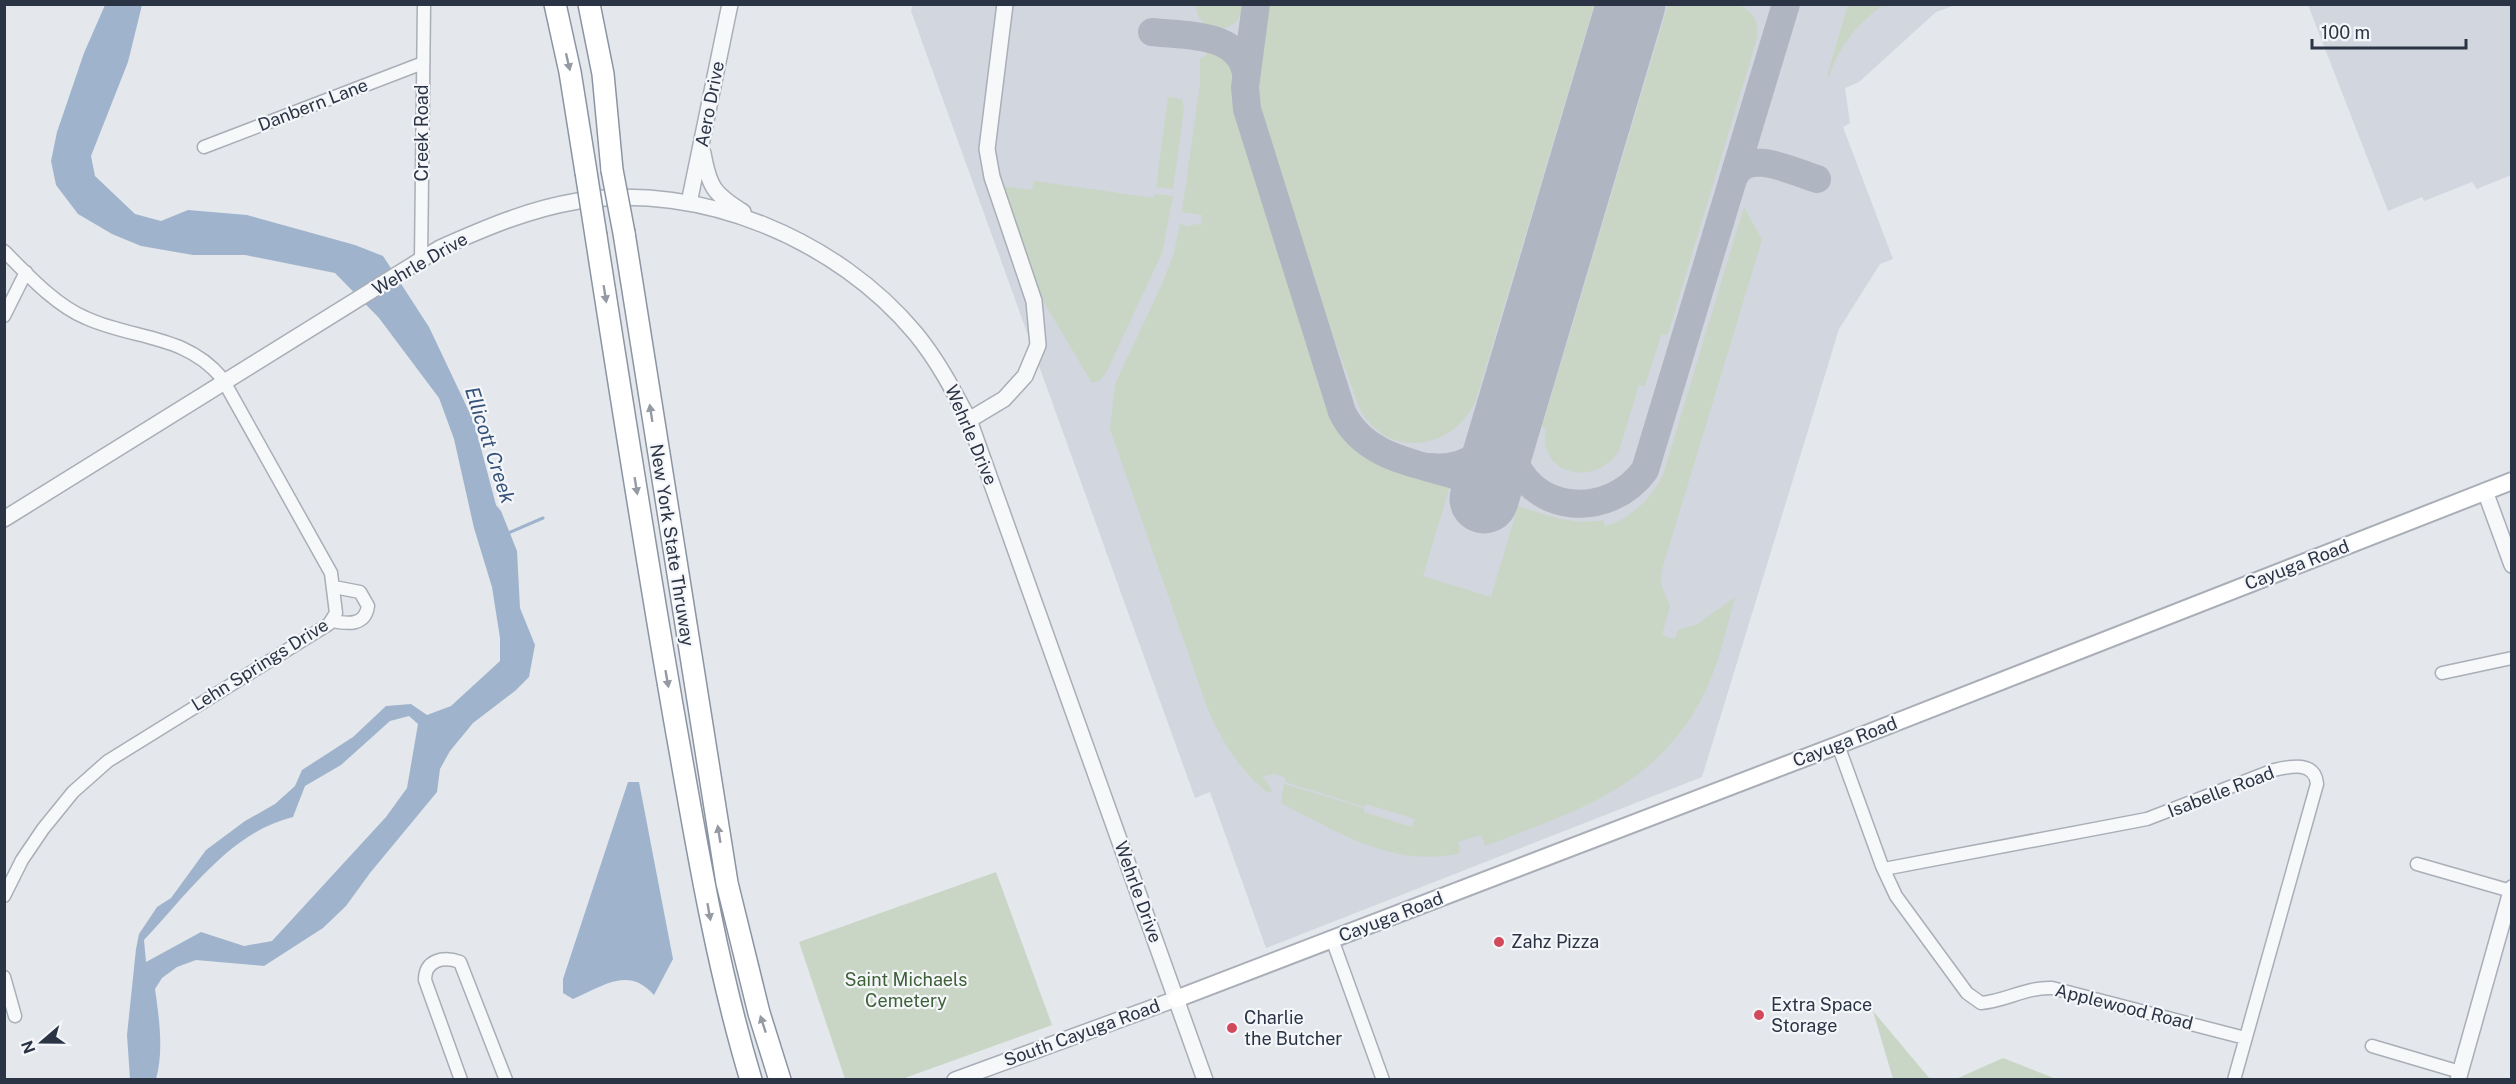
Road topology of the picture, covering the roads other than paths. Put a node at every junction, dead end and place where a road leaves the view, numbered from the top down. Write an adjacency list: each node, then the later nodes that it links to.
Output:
1 (424, 4): 6 (street, Creek Road)
2 (555, 4): 39 (highway, New York State Thruway, one-way to 39, bridge)
3 (589, 4): 40 (highway, New York State Thruway, one-way to 3, bridge)
4 (730, 4): 8 (street, Aero Drive)
5 (1005, 4): 16 (street)
6 (423, 63): 7 (street, Danbern Lane); 12 (street, Creek Road)
7 (204, 147)
8 (702, 147): 9 (street, Aero Drive); 10 (street)
9 (689, 204): 10 (street, Wehrle Drive); 12 (street, Wehrle Drive)
10 (765, 226): 16 (street, Wehrle Drive)
11 (4, 250): 13 (street, Lehn Springs Drive)
12 (421, 261): 15 (street, Wehrle Drive)
13 (26, 272): 14 (street); 15 (street, Lehn Springs Drive)
14 (4, 316)
15 (224, 382): 19 (street, Wehrle Drive); 21 (street, Lehn Springs Drive)
16 (969, 420): 32 (street, Wehrle Drive)
17 (2511, 481): 18 (main road, Cayuga Road)
18 (2485, 491): 20 (street); 25 (main road, Cayuga Road)
19 (4, 519)
20 (2511, 565)
21 (334, 587): 22 (street, Lehn Springs Drive); 22 (street)
22 (332, 621): 29 (street, Lehn Springs Drive)
23 (2511, 658): 24 (street)
24 (2442, 673)
25 (1838, 745): 27 (street, Applewood Road); 30 (main road, Cayuga Road)
26 (2417, 864): 28 (street)
27 (1884, 869): 34 (street, Applewood Road); 34 (street, Isabelle Road)
28 (2511, 889): 36 (street)
29 (4, 896)
30 (1332, 939): 32 (main road, Cayuga Road); 43 (street)
31 (4, 977): 33 (street)
32 (1176, 999): 41 (street, South Cayuga Road); 42 (street, Wehrle Drive)
33 (15, 1016)
34 (2245, 1038): 44 (street, Isabelle Road)
35 (2372, 1046): 36 (street)
36 (2459, 1076)
37 (462, 1080): 38 (street)
38 (506, 1080)
39 (751, 1080)
40 (780, 1080)
41 (955, 1080)
42 (1205, 1080)
43 (1383, 1080)
44 (2234, 1080)

